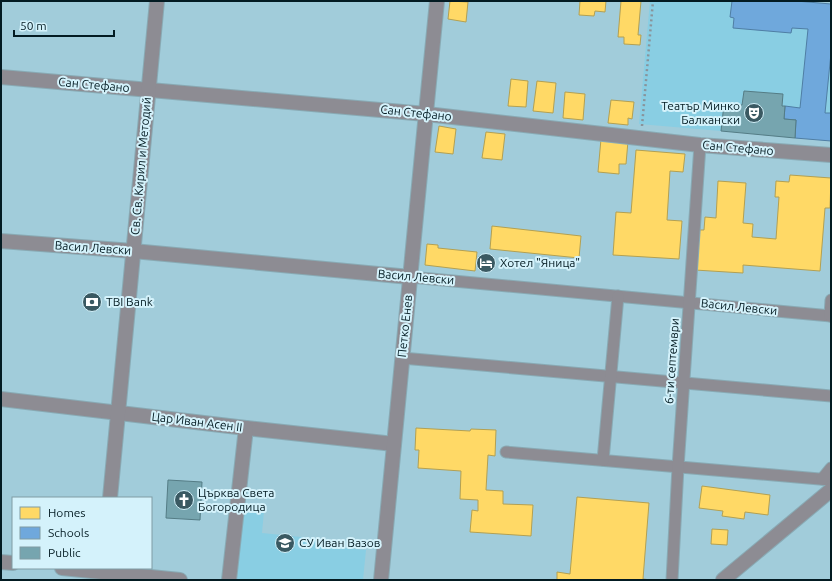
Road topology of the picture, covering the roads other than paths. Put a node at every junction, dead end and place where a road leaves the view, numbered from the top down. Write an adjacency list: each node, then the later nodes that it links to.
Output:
1 (157, 1): 4 (street, Св. Св. Кирил и Методий)
2 (437, 1): 5 (street, Петко Енев)
3 (1, 77): 4 (street, Сан Стефано)
4 (149, 90): 5 (street, Сан Стефано); 9 (street, Св. Св. Кирил и Методий)
5 (426, 114): 6 (street, Сан Стефано); 10 (street, Петко Енев)
6 (700, 144): 7 (street, Сан Стефано); 13 (street, 6-ти септември)
7 (831, 155)
8 (1, 241): 9 (street, Васил Левски)
9 (134, 251): 10 (street, Васил Левски); 20 (street, Св. Св. Кирил и Методий)
10 (410, 277): 11 (street, Васил Левски); 15 (street, Петко Енев)
11 (618, 296): 13 (street, Васил Левски); 16 (street)
12 (831, 300): 14 (street)
13 (689, 302): 14 (street, Васил Левски); 17 (street, 6-ти септември)
14 (830, 316)
15 (402, 358): 16 (street); 22 (street, Петко Енев)
16 (610, 376): 17 (street); 24 (street)
17 (683, 383): 18 (street); 25 (street, 6-ти септември)
18 (831, 396)
19 (1, 399): 20 (street, Цар Иван Асен II)
20 (118, 413): 21 (street, Цар Иван Асен II); 29 (street, Св. Св. Кирил и Методий)
21 (246, 428): 22 (street, Цар Иван Асен II); 35 (street)
22 (394, 444): 36 (street, Петко Енев)
23 (506, 452): 24 (street)
24 (603, 460): 25 (street)
25 (678, 466): 27 (street); 37 (street, 6-ти септември)
26 (831, 468): 27 (street)
27 (826, 479)
28 (831, 490): 38 (street)
29 (110, 497)
30 (1, 562): 31 (street)
31 (12, 563)
32 (70, 569): 33 (street)
33 (103, 573): 34 (street)
34 (180, 580)
35 (229, 580)
36 (381, 580)
37 (672, 580)
38 (723, 580)

